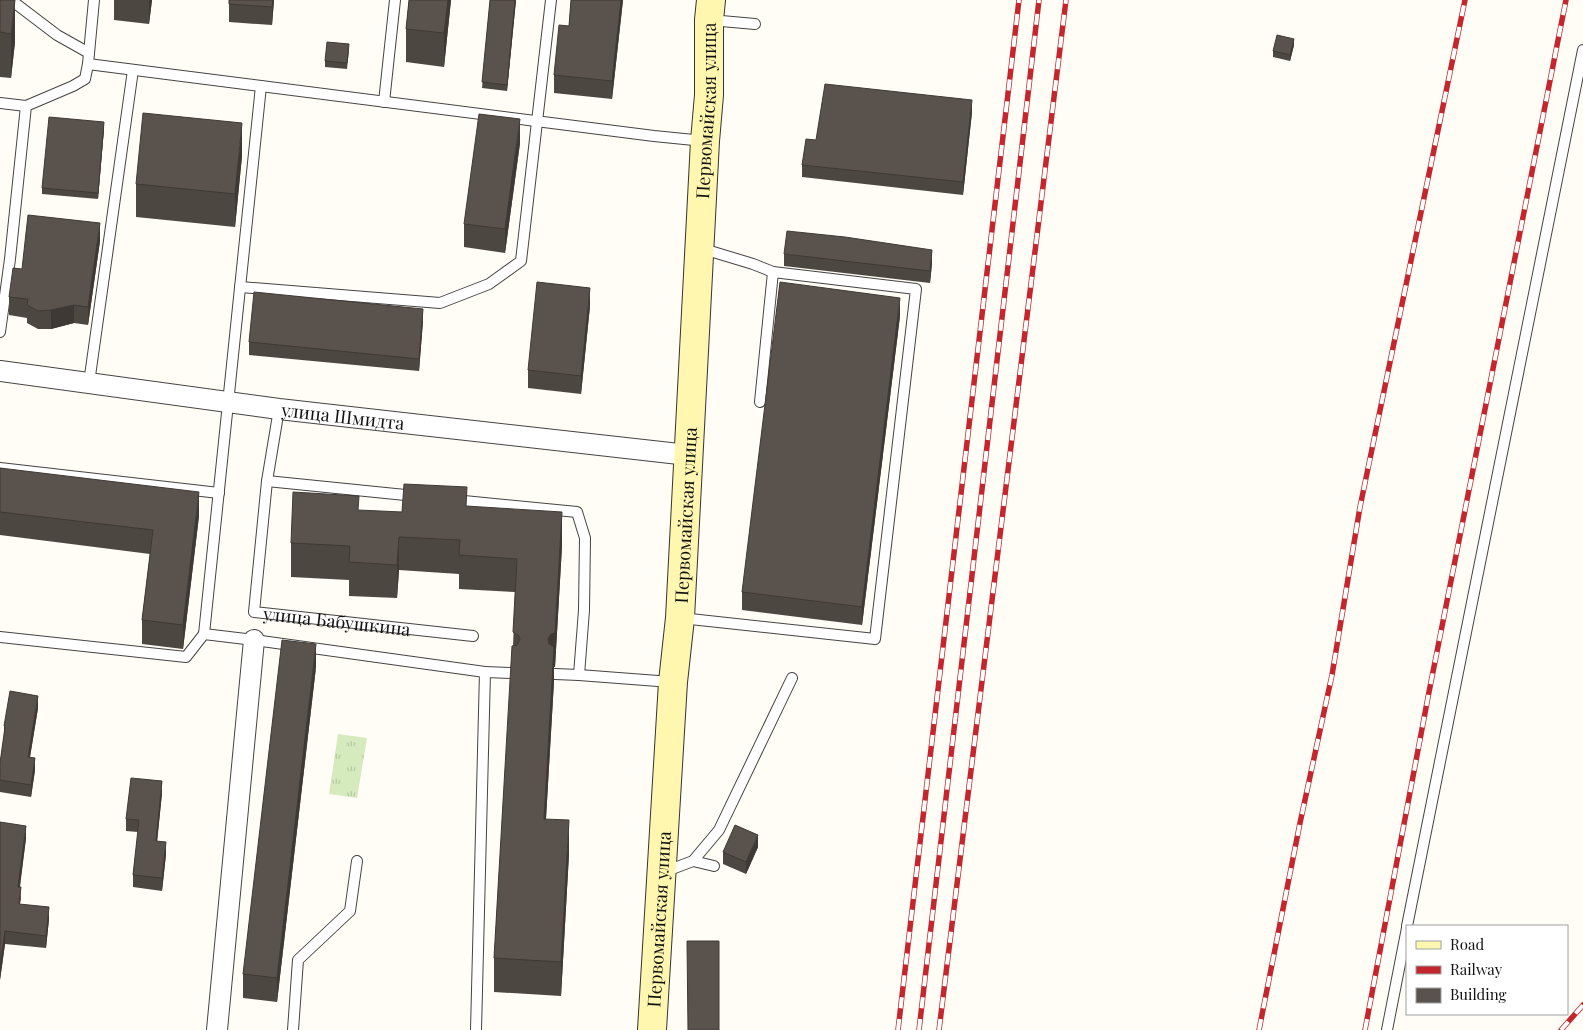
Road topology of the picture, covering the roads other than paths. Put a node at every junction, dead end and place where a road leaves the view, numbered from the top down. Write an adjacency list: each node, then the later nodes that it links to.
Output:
1 (11, 0): 8 (lane)
2 (94, 0): 8 (lane)
3 (395, 0): 12 (lane)
4 (551, 0): 15 (lane)
5 (710, 10): 6 (lane); 16 (main road, Первомайская улица)
6 (755, 24)
7 (1583, 50): 48 (lane)
8 (89, 53): 9 (lane)
9 (88, 64): 10 (lane); 14 (lane)
10 (133, 70): 11 (lane); 23 (lane)
11 (261, 86): 12 (lane); 20 (lane)
12 (384, 102): 15 (lane)
13 (0, 103): 14 (lane)
14 (26, 106): 18 (lane)
15 (538, 121): 16 (lane); 20 (lane)
16 (705, 141): 17 (main road, Первомайская улица)
17 (700, 248): 19 (lane); 27 (main road, Первомайская улица)
18 (5, 259): 21 (lane)
19 (773, 272): 24 (lane); 33 (lane)
20 (240, 287): 25 (lane)
21 (0, 332)
22 (0, 371): 23 (street, улица Шмидта)
23 (89, 383): 25 (street, улица Шмидта)
24 (760, 402)
25 (228, 403): 26 (street, улица Шмидта); 30 (lane)
26 (279, 409): 27 (street, улица Шмидта); 29 (lane, улица Бабушкина)
27 (688, 455): 33 (main road, Первомайская улица)
28 (0, 468): 30 (lane)
29 (267, 481): 31 (lane); 35 (lane, улица Бабушкина)
30 (219, 493): 34 (lane)
31 (422, 496)
32 (441, 498): 41 (lane)
33 (680, 618): 43 (main road, Первомайская улица)
34 (204, 634): 36 (lane); 37 (lane)
35 (474, 636)
36 (0, 637)
37 (254, 640): 38 (lane); 50 (street, улица Бабушкина)
38 (485, 672): 39 (lane); 52 (lane)
39 (512, 673)
40 (555, 674): 41 (lane)
41 (579, 675): 43 (lane)
42 (792, 678): 45 (lane)
43 (673, 682): 47 (main road, Первомайская улица)
44 (357, 861): 51 (lane)
45 (692, 861): 46 (lane); 47 (lane)
46 (714, 866)
47 (661, 874): 53 (main road, Первомайская улица)
48 (1407, 925)
49 (1406, 932): 54 (lane)
50 (216, 1030)
51 (293, 1030)
52 (476, 1030)
53 (652, 1030)
54 (1387, 1030)

